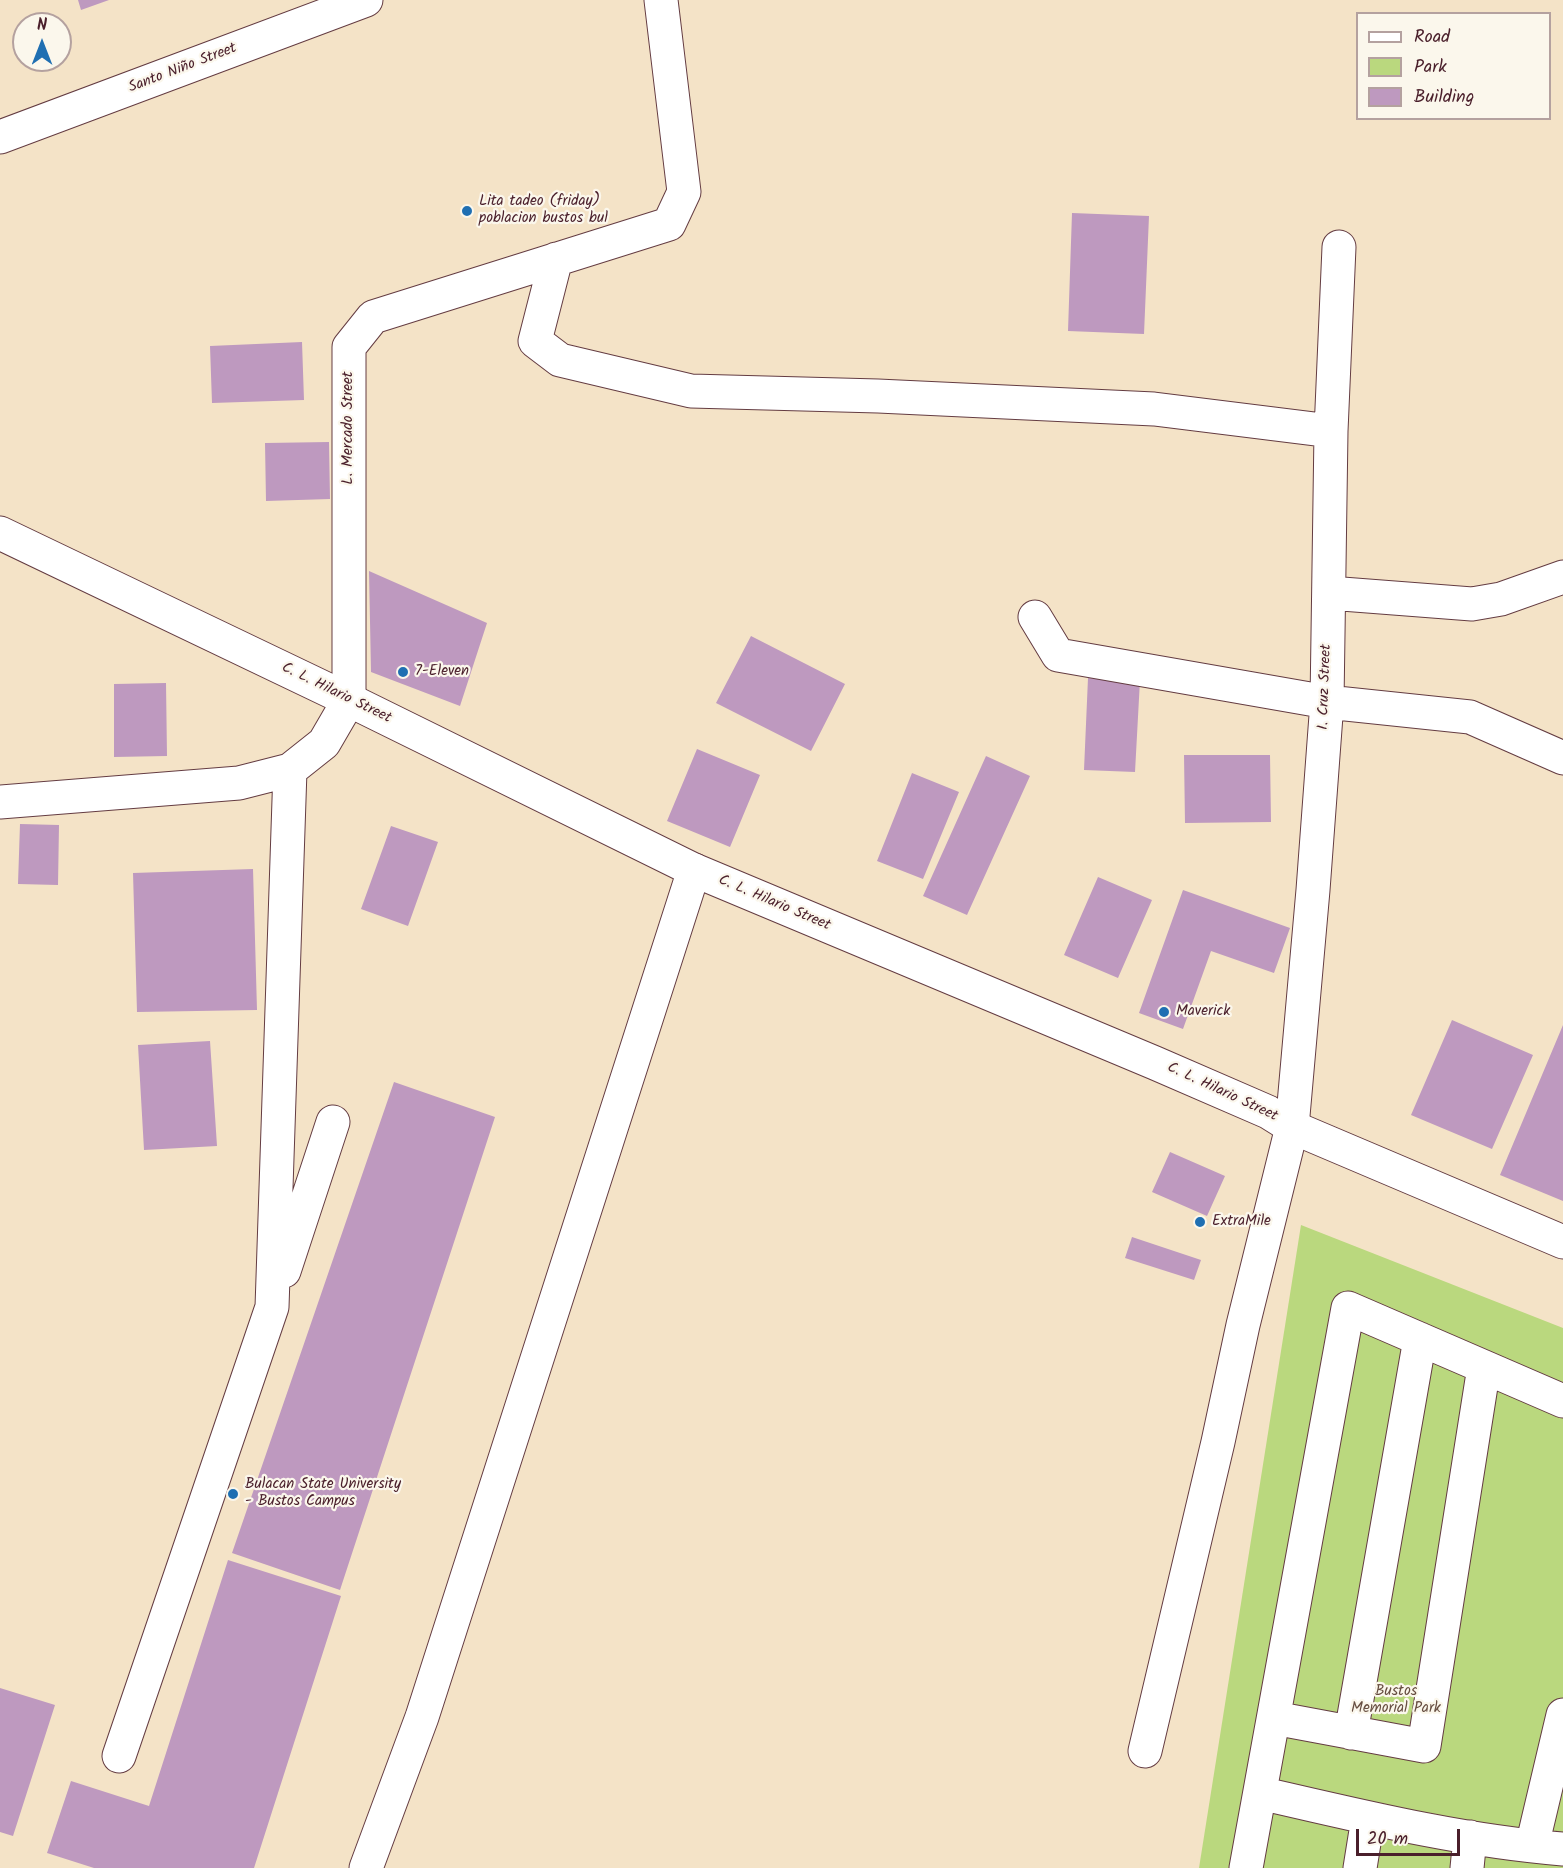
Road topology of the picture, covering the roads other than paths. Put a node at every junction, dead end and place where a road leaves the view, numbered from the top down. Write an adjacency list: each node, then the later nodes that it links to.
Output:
1 (366, 0): 3 (street, Santo Niño Street)
2 (661, 0): 5 (street, L. Mercado Street)
3 (0, 137)
4 (1339, 247): 6 (street, I. Cruz Street)
5 (556, 259): 6 (street); 11 (street, L. Mercado Street)
6 (1331, 431): 9 (street, I. Cruz Street)
7 (0, 533): 11 (street, C. L. Hilario Street)
8 (1563, 577): 9 (street)
9 (1329, 593): 12 (street, I. Cruz Street)
10 (1035, 616): 12 (street)
11 (349, 700): 14 (street); 16 (street, C. L. Hilario Street)
12 (1327, 702): 13 (street); 18 (street, I. Cruz Street)
13 (1563, 758)
14 (290, 770): 15 (street); 20 (street)
15 (0, 802)
16 (694, 870): 18 (street, C. L. Hilario Street); 33 (street)
17 (333, 1122): 20 (street)
18 (1292, 1127): 19 (street, C. L. Hilario Street); 27 (street, I. Cruz Street)
19 (1563, 1242)
20 (272, 1307): 28 (street)
21 (1420, 1339): 22 (street); 25 (street); 26 (street)
22 (1484, 1367): 23 (street); 26 (street)
23 (1563, 1401)
24 (1563, 1715): 31 (street)
25 (1274, 1718): 26 (street); 29 (street)
26 (1351, 1733)
27 (1145, 1751)
28 (119, 1756)
29 (1260, 1793): 30 (street); 34 (street)
30 (1368, 1818): 32 (street); 35 (street)
31 (1548, 1847): 32 (street)
32 (1469, 1852)
33 (366, 1868)
34 (1246, 1868)
35 (1360, 1868)

